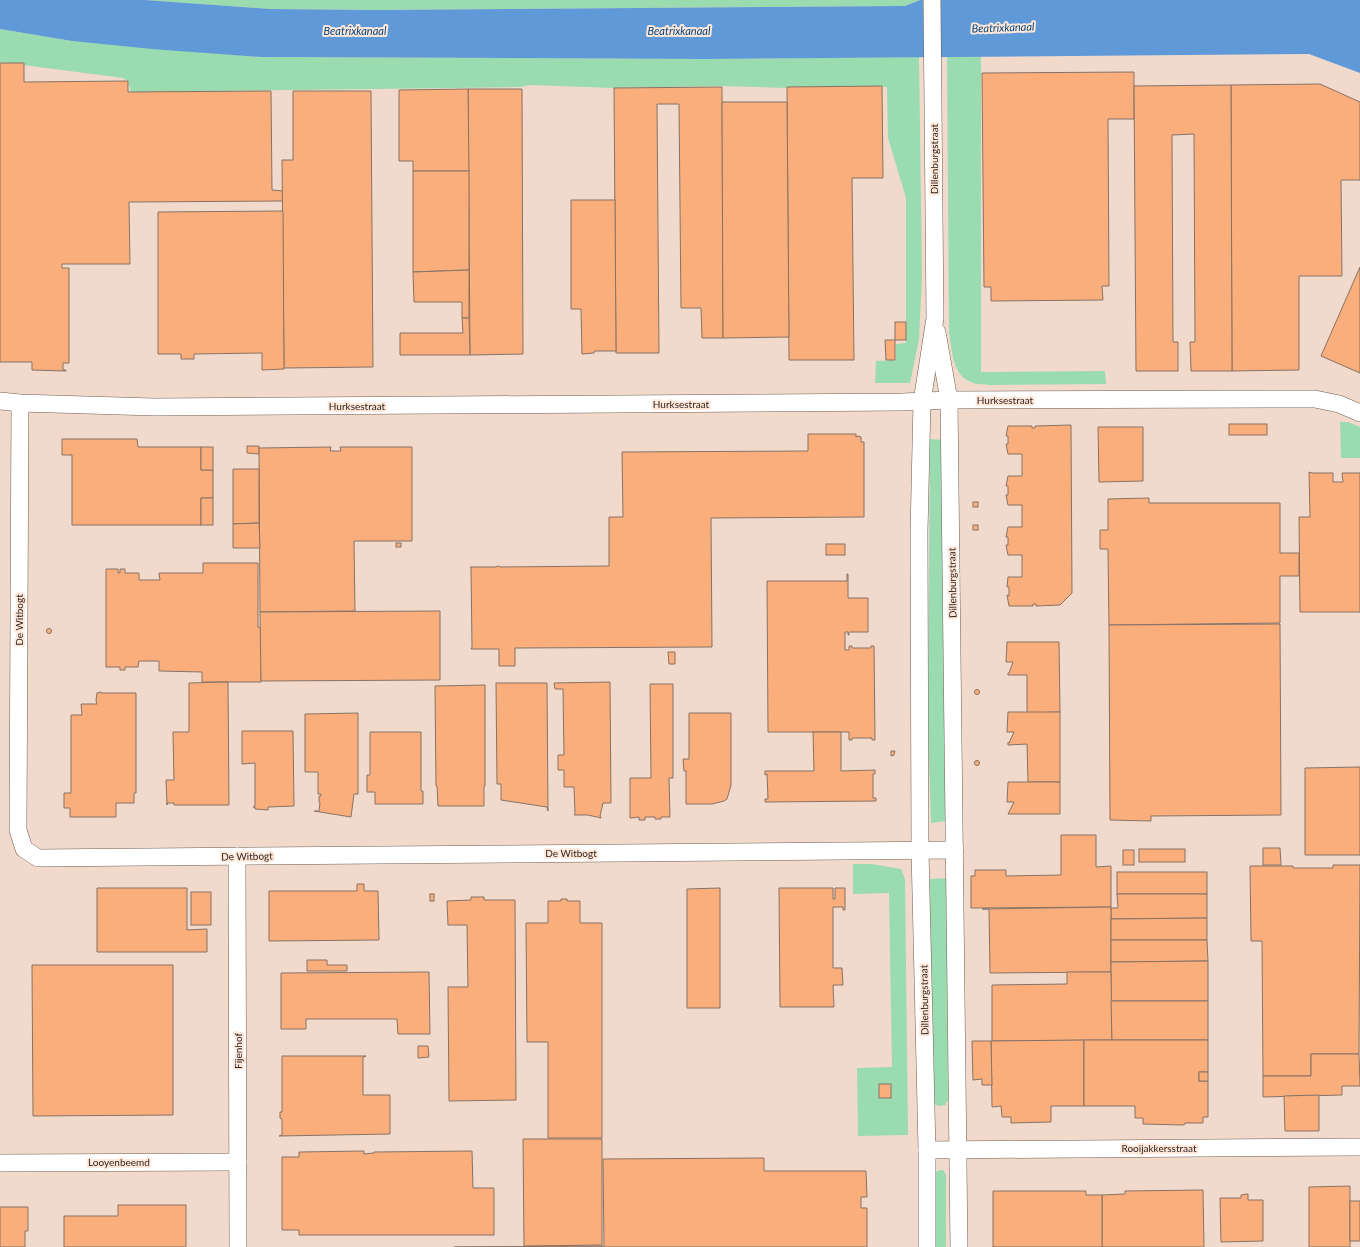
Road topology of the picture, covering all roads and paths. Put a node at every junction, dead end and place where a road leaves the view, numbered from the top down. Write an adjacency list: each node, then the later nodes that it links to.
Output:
1 (932, 0): 2 (street, Dillenburgstraat)
2 (935, 318): 3 (street, Dillenburgstraat); 5 (street, Dillenburgstraat)
3 (949, 400): 5 (street, Hurksestraat); 7 (street, Hurksestraat); 9 (street, Dillenburgstraat)
4 (0, 401): 6 (street, Hurksestraat)
5 (922, 402): 6 (street, Hurksestraat); 8 (street, Dillenburgstraat)
6 (20, 403): 10 (street, De Witbogt)
7 (1360, 413)
8 (920, 850): 9 (street); 10 (street, De Witbogt); 13 (street, Dillenburgstraat)
9 (955, 850): 12 (street, Dillenburgstraat)
10 (237, 856): 15 (street, Fijenhof)
11 (1360, 1147): 12 (street, Rooijakkersstraat)
12 (958, 1149): 13 (street); 18 (street, Dillenburgstraat)
13 (928, 1150): 17 (street, Dillenburgstraat)
14 (0, 1162): 15 (street, Looyenbeemd)
15 (238, 1162): 16 (street, Fijenhof)
16 (238, 1247)
17 (928, 1247)
18 (958, 1247)

